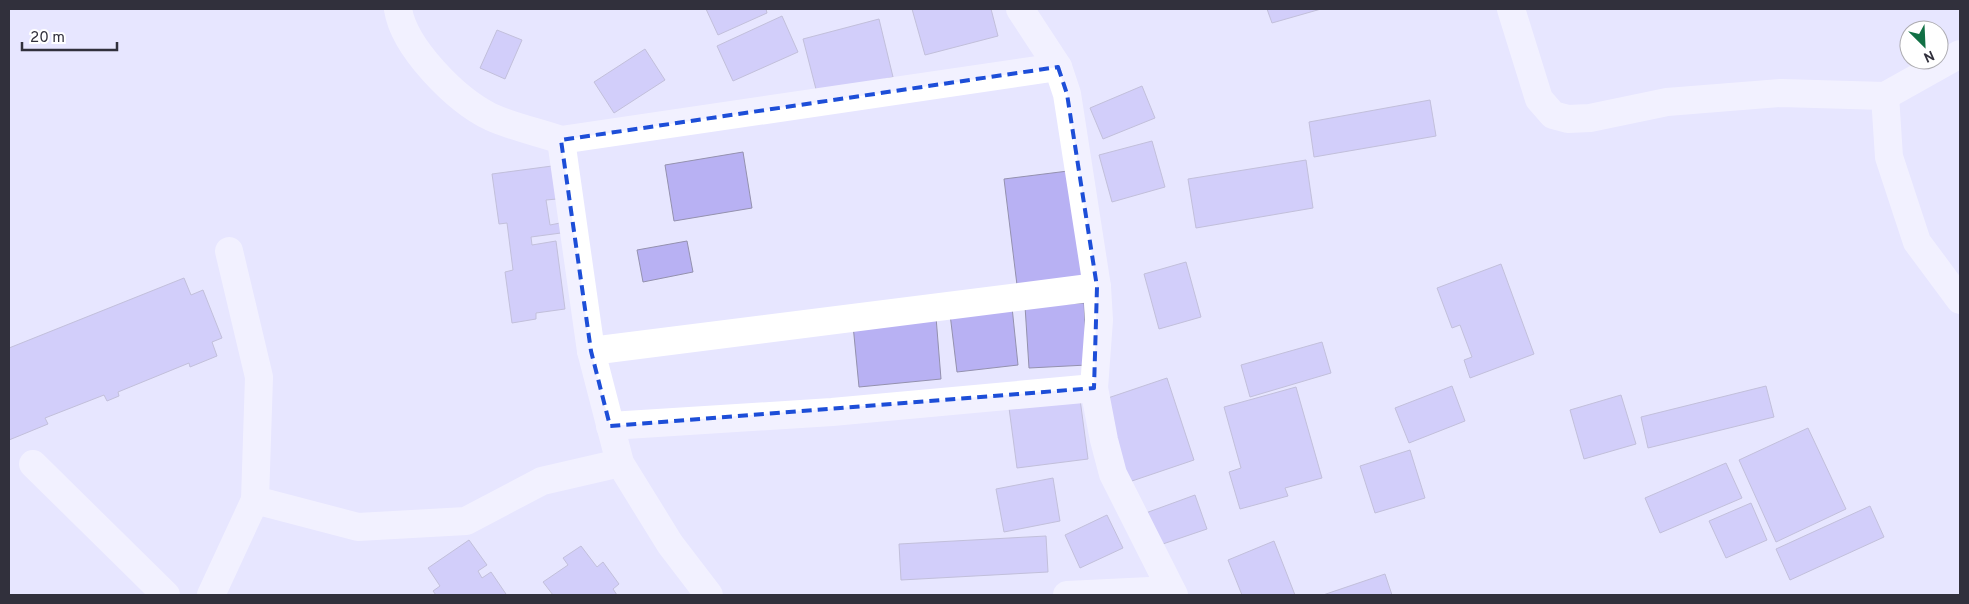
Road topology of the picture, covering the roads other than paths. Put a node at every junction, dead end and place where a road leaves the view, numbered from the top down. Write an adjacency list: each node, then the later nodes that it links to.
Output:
1 (398, 9): 7 (street)
2 (1020, 9): 5 (street)
3 (1511, 9): 6 (street)
4 (1960, 54): 6 (street)
5 (1058, 67): 7 (street); 9 (street)
6 (1885, 96): 10 (street)
7 (561, 140): 11 (street)
8 (229, 250): 16 (street)
9 (1097, 287): 11 (street); 12 (street)
10 (1960, 300)
11 (591, 351): 13 (street)
12 (1094, 388): 13 (street); 17 (street)
13 (610, 426): 14 (street)
14 (620, 463): 16 (street); 20 (street)
15 (33, 464): 18 (street)
16 (256, 500): 19 (street)
17 (1172, 592): 21 (street)
18 (166, 595)
19 (211, 595)
20 (709, 595)
21 (1066, 595)

